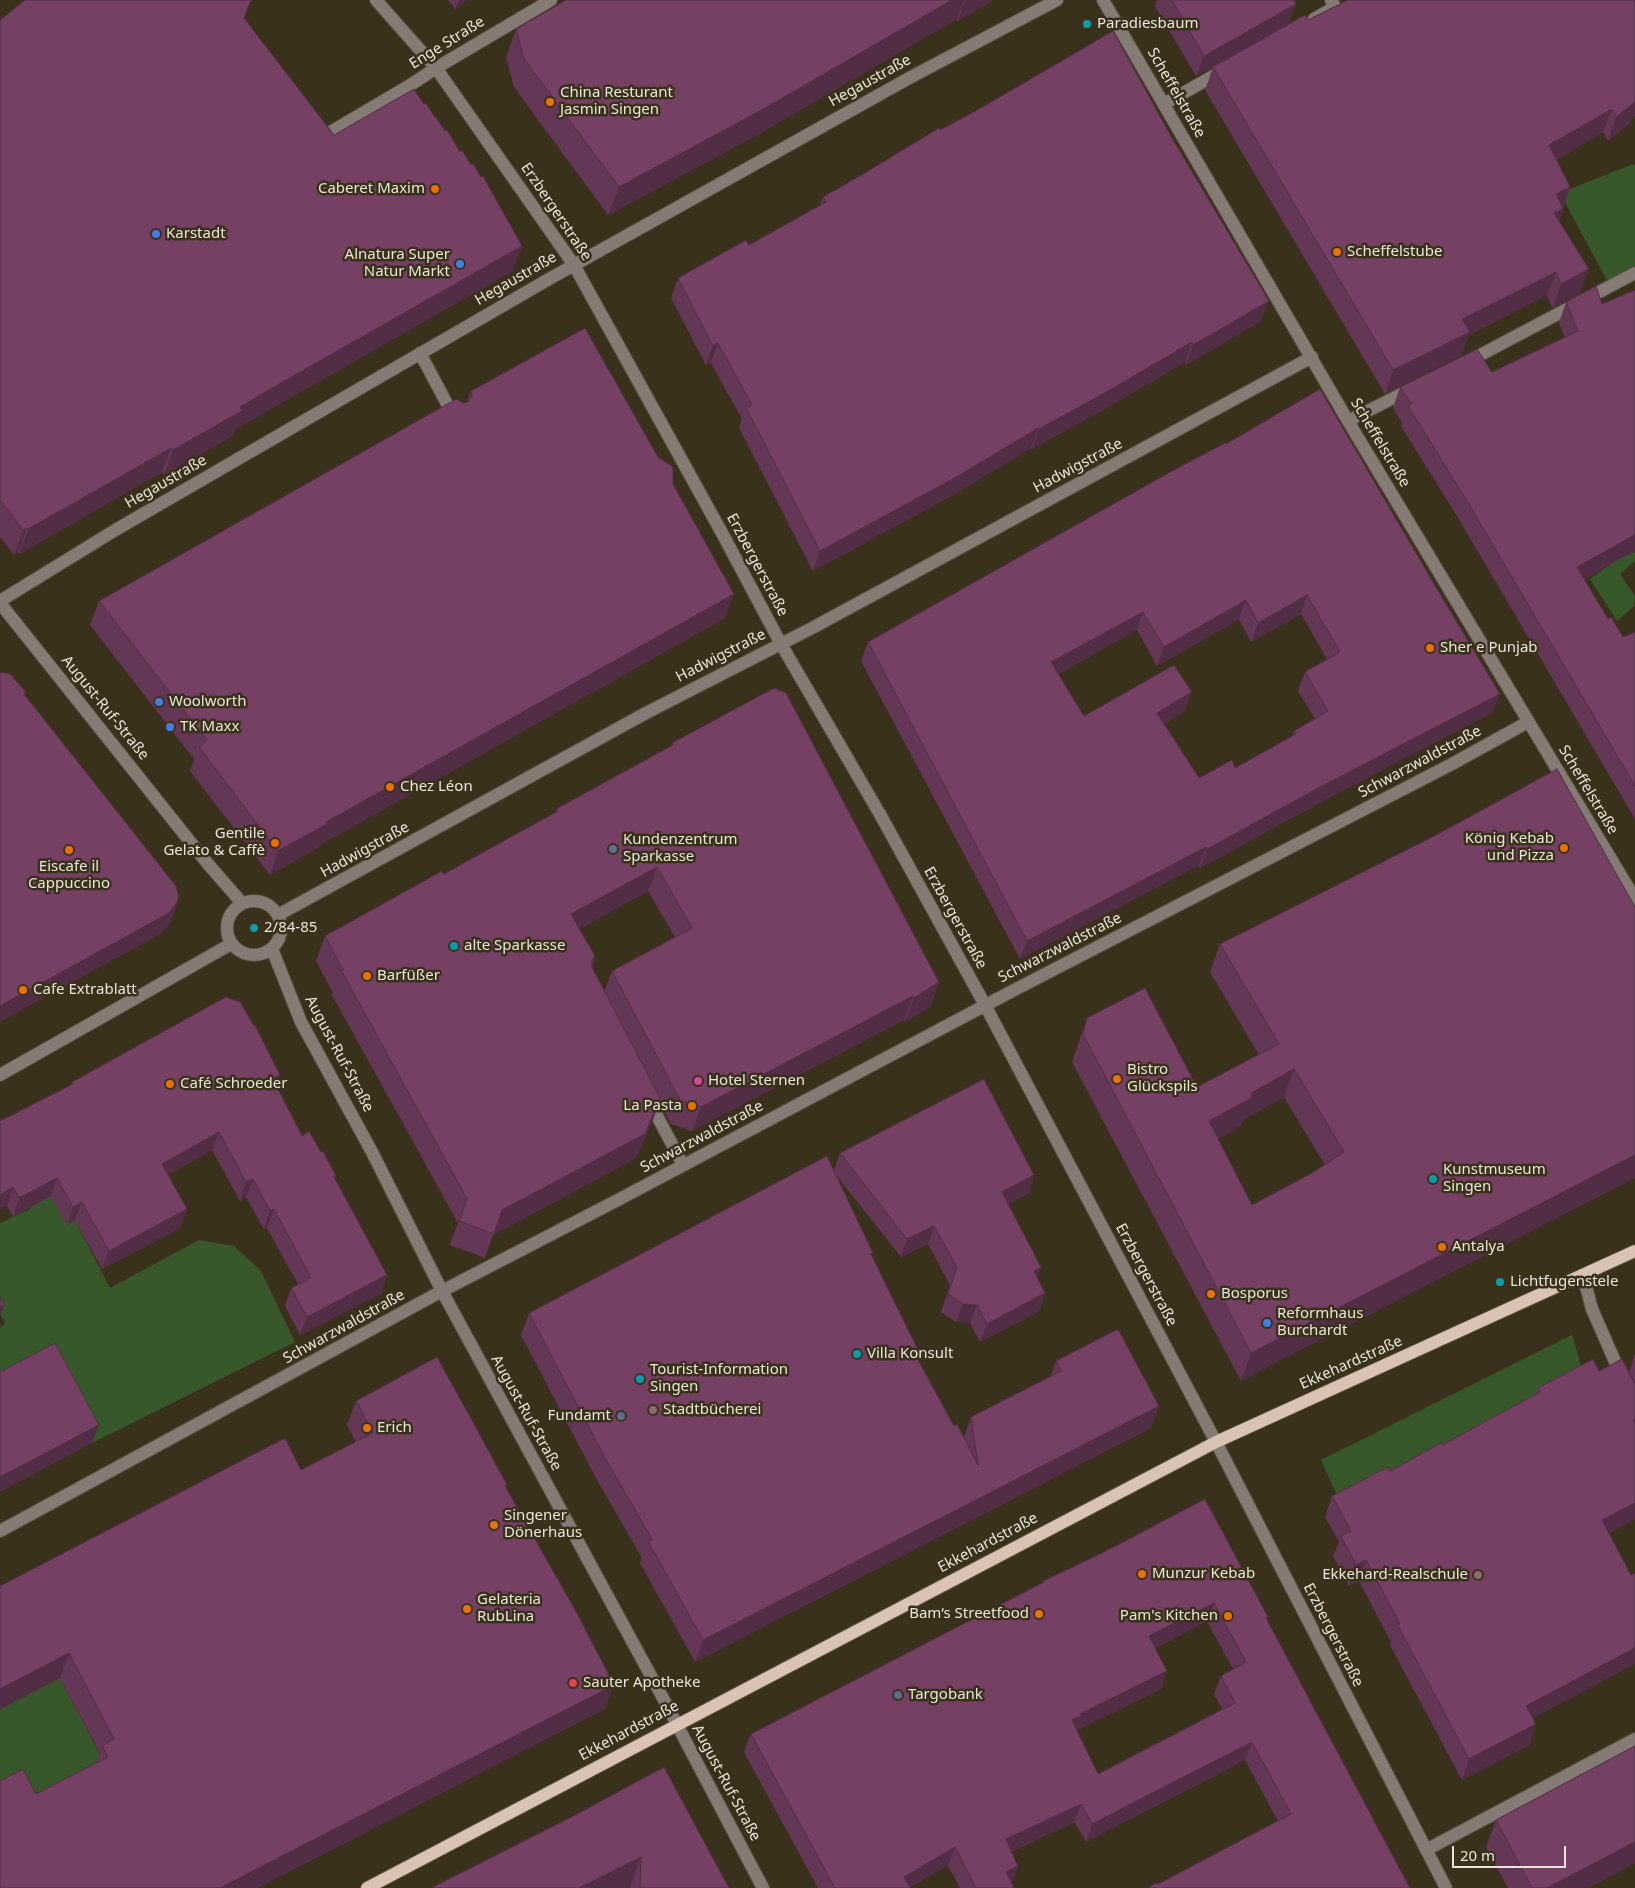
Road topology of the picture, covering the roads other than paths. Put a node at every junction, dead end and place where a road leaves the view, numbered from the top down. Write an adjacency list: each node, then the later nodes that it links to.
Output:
1 (376, 0): 8 (street, Erzbergerstraße)
2 (551, 0): 8 (street, Enge Straße)
3 (1057, 0): 11 (street, Hegaustraße)
4 (1103, 0): 9 (street, Scheffelstraße)
5 (1331, 0): 6 (street)
6 (1300, 26)
7 (1232, 65): 9 (street)
8 (436, 68): 10 (street, Enge Straße); 11 (street, Erzbergerstraße)
9 (1164, 104): 14 (street, Scheffelstraße)
10 (329, 133)
11 (574, 265): 13 (street, Hegaustraße); 20 (street, Erzbergerstraße)
12 (1635, 273): 15 (street)
13 (420, 353): 17 (street); 19 (street, Hegaustraße)
14 (1312, 357): 18 (street, Scheffelstraße); 20 (street, Hadwigstraße)
15 (1458, 366)
16 (1424, 383): 18 (street)
17 (455, 419)
18 (1348, 421): 21 (street, Scheffelstraße)
19 (0, 602): 23 (street, August-Ruf-Straße)
20 (780, 644): 24 (street, Hadwigstraße); 27 (street, Erzbergerstraße)
21 (1528, 722): 22 (street, Scheffelstraße); 27 (street, Schwarzwaldstraße)
22 (1635, 900)
23 (242, 903): 24 (street); 25 (street)
24 (278, 915): 26 (street)
25 (231, 944): 26 (street); 28 (street)
26 (272, 949): 33 (street, August-Ruf-Straße)
27 (985, 1005): 30 (street, Schwarzwaldstraße); 35 (street, Erzbergerstraße)
28 (0, 1075)
29 (644, 1089): 30 (street)
30 (684, 1165): 33 (street, Schwarzwaldstraße)
31 (1635, 1252): 32 (main road, Ekkehardstraße)
32 (1583, 1275): 34 (street); 35 (main road, Ekkehardstraße)
33 (442, 1291): 36 (street, Schwarzwaldstraße); 37 (street, August-Ruf-Straße)
34 (1635, 1401)
35 (1216, 1442): 37 (main road, Ekkehardstraße); 39 (street, Erzbergerstraße)
36 (0, 1531)
37 (677, 1724): 40 (main road, Ekkehardstraße); 41 (street, August-Ruf-Straße)
38 (1635, 1739): 39 (street)
39 (1426, 1850): 42 (street, Erzbergerstraße)
40 (367, 1888)
41 (763, 1888)
42 (1446, 1888)

